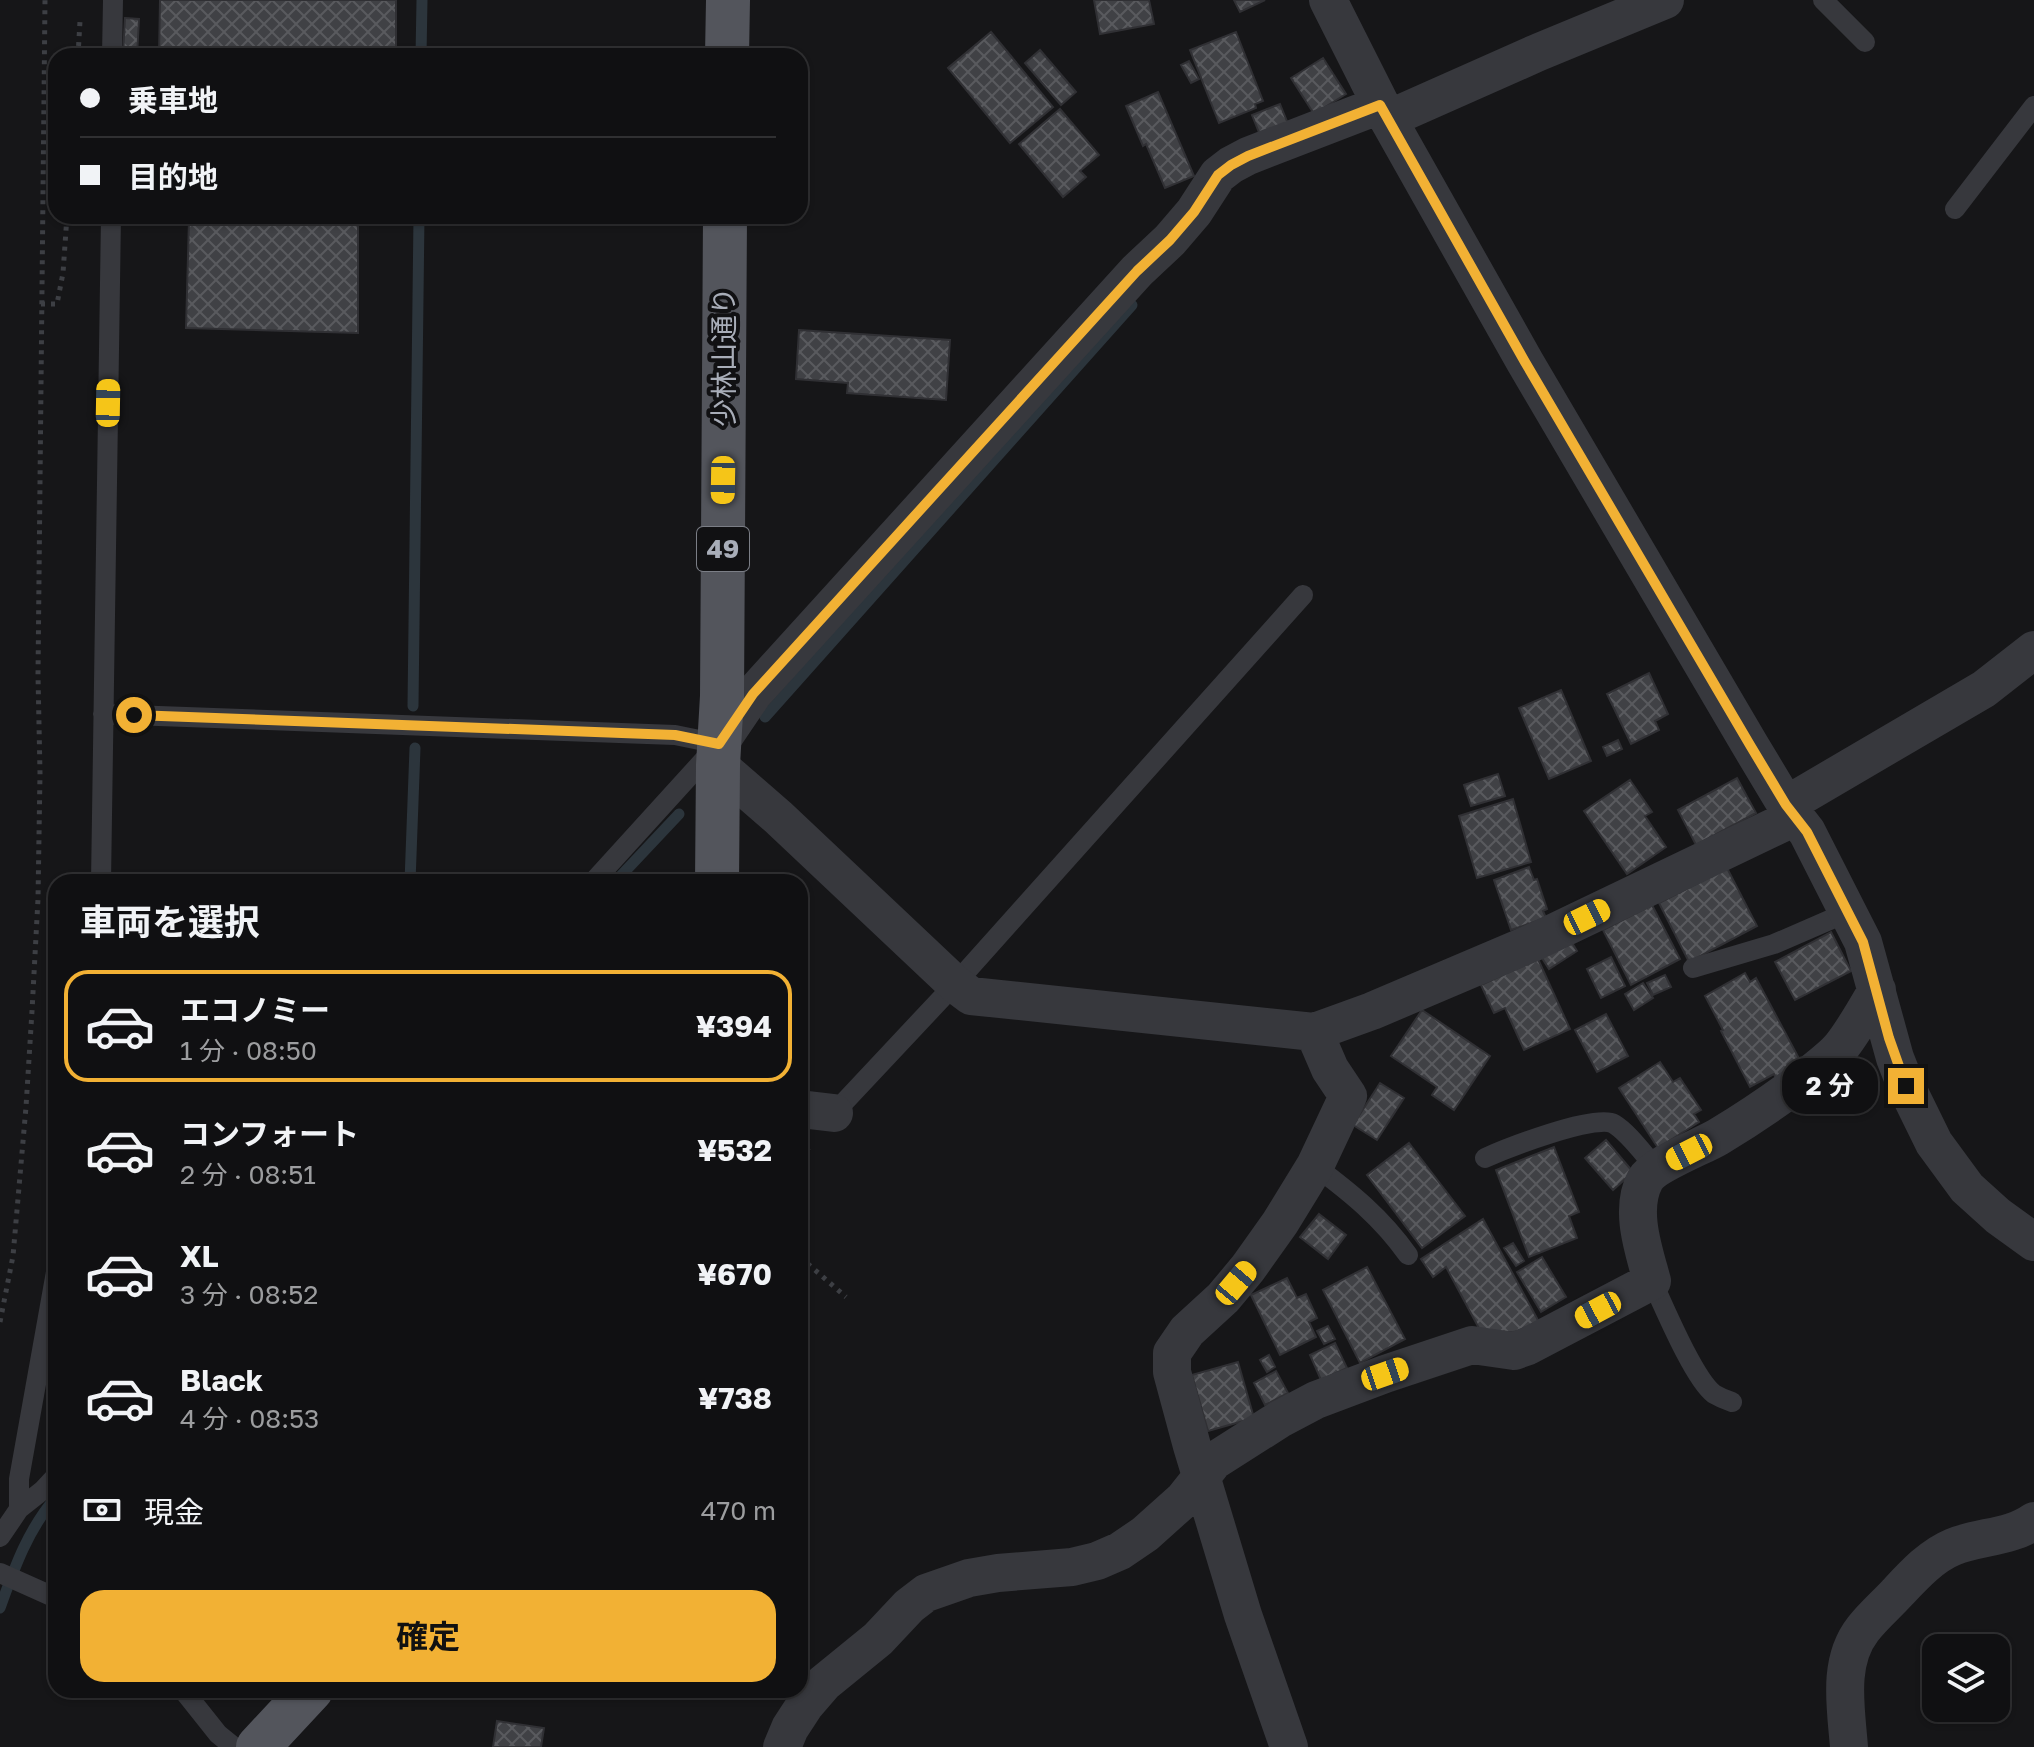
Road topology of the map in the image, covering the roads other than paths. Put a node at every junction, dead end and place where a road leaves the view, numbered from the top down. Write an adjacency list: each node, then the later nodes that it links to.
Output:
1 (113, 0): 7 (lane)
2 (728, 0): 8 (main road)
3 (1328, 0): 10 (street)
4 (1665, 0): 10 (street)
5 (1823, 0): 6 (lane)
6 (1865, 42)
7 (112, 48)
8 (727, 48)
9 (2034, 106): 11 (lane)
10 (1384, 112): 17 (street); 18 (street)
11 (1955, 209)
12 (111, 224): 16 (lane)
13 (725, 224): 17 (main road, 少林山通り / 49)
14 (1303, 595): 24 (lane)
15 (2034, 650): 18 (street)
16 (103, 714): 17 (lane); 19 (lane)
17 (718, 754): 20 (lane); 21 (main road, 少林山通り / 49); 24 (street)
18 (1790, 811): 22 (street); 26 (street)
19 (101, 874)
20 (601, 874)
21 (717, 874)
22 (1848, 912): 23 (lane); 25 (street)
23 (1693, 968)
24 (955, 984): 26 (street); 27 (lane)
25 (1877, 990): 30 (street); 31 (street)
26 (1314, 1032): 29 (street)
27 (817, 1111)
28 (1485, 1158): 30 (lane)
29 (1315, 1166): 32 (lane); 36 (street)
30 (1657, 1169): 33 (street)
31 (2034, 1242)
32 (1408, 1255)
33 (1652, 1281): 35 (lane); 36 (street)
34 (48, 1317): 38 (lane)
35 (1732, 1402)
36 (1202, 1476): 47 (street); 48 (street)
37 (48, 1485): 38 (lane)
38 (19, 1509): 40 (lane)
39 (2034, 1521): 49 (street)
40 (0, 1537)
41 (0, 1573): 42 (lane)
42 (48, 1594)
43 (189, 1698): 45 (lane)
44 (304, 1698): 46 (main road)
45 (234, 1747)
46 (258, 1747)
47 (782, 1747)
48 (1289, 1747)
49 (1849, 1747)

